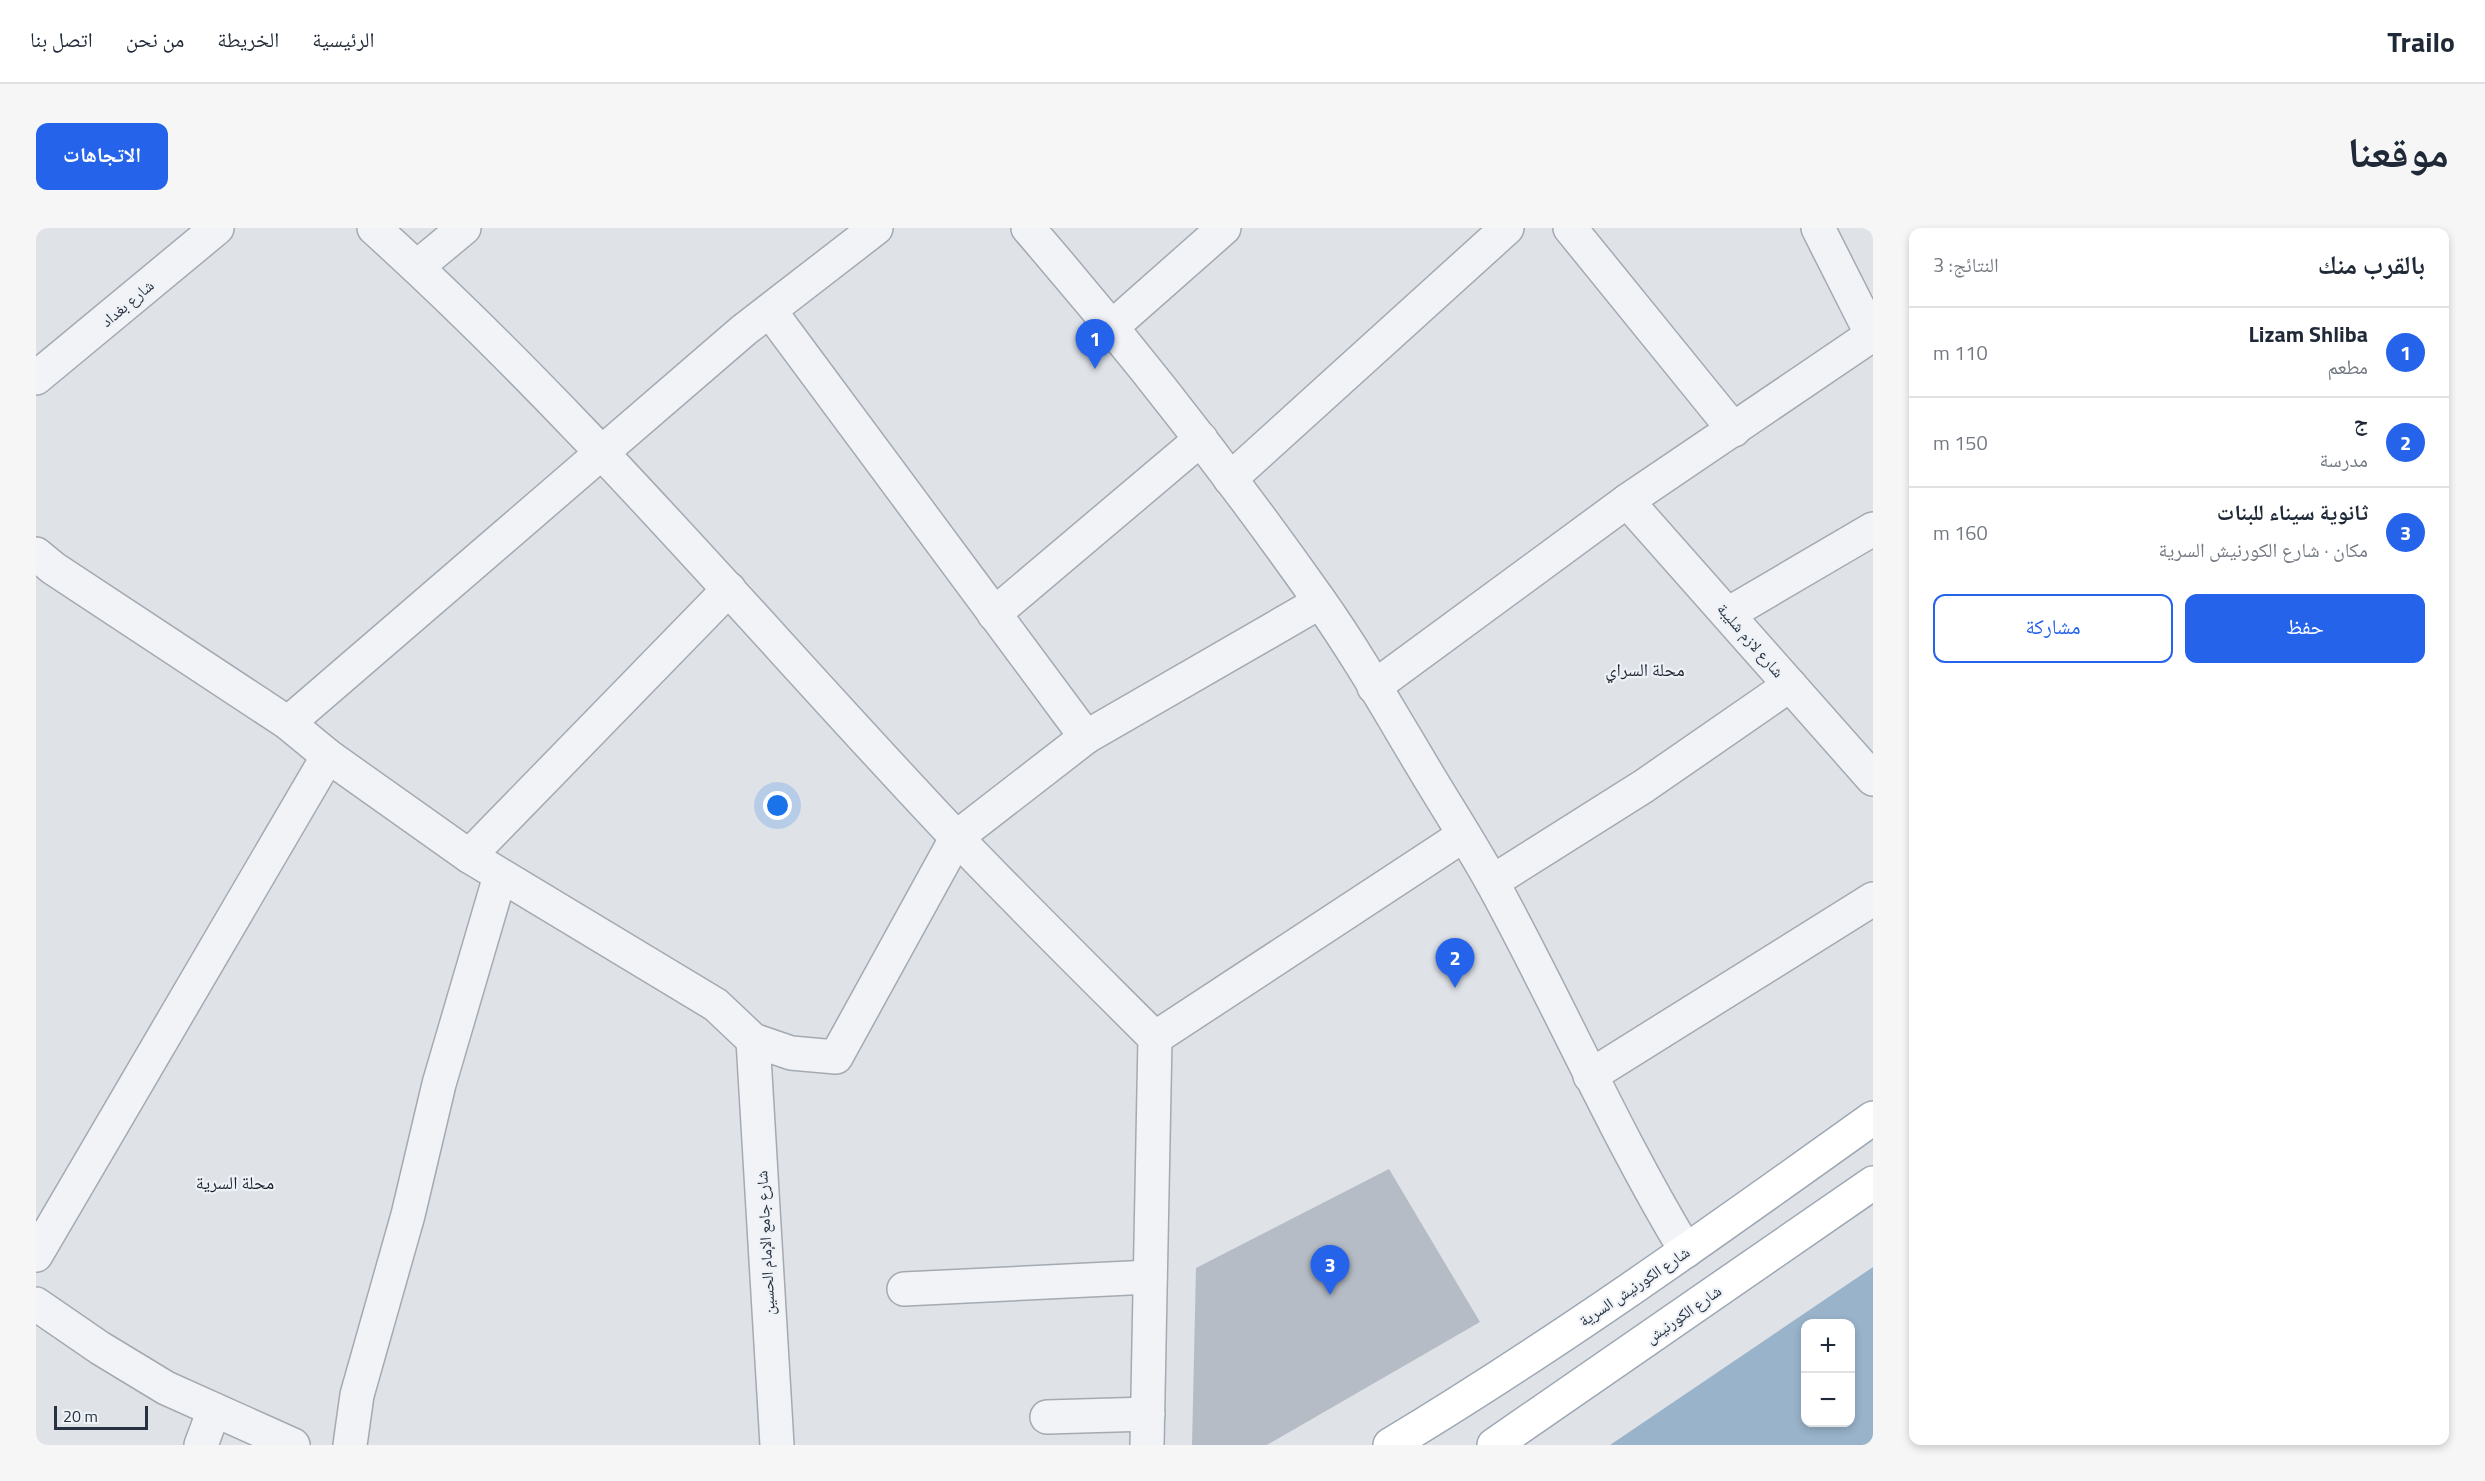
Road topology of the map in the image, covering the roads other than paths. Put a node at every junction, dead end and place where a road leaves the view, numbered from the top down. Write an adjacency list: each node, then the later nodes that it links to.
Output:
1 (217, 228): 15 (street, شارع بغداد)
2 (374, 228): 10 (street)
3 (464, 228): 10 (street)
4 (876, 228): 12 (street)
5 (1028, 228): 13 (street)
6 (1224, 228): 13 (street)
7 (1507, 228): 19 (street)
8 (1570, 228): 16 (street)
9 (1818, 228): 11 (street)
10 (417, 267): 18 (street)
11 (1863, 292): 14 (street)
12 (770, 311): 18 (street); 25 (street)
13 (1113, 326): 17 (street)
14 (1872, 336): 16 (street)
15 (36, 378)
16 (1734, 430): 20 (street)
17 (1201, 439): 19 (street); 25 (street)
18 (602, 451): 23 (street); 29 (street)
19 (1230, 479): 24 (street)
20 (1627, 501): 26 (street, شارع لازم شليبة); 28 (street)
21 (1873, 529): 26 (street)
22 (42, 569): 29 (street)
23 (729, 589): 34 (street); 35 (street)
24 (1320, 602): 28 (street); 30 (street)
25 (994, 614): 30 (street)
26 (1728, 614): 27 (street, شارع لازم شليبة)
27 (1790, 685): 32 (street, شارع لازم شليبة); 37 (street)
28 (1374, 687): 33 (street)
29 (288, 723): 31 (street)
30 (1086, 737): 34 (street)
31 (327, 756): 35 (street); 45 (street)
32 (1873, 779)
33 (1464, 835): 37 (street); 39 (street)
34 (957, 837): 39 (street); 40 (street)
35 (469, 856): 36 (street)
36 (500, 876): 40 (street); 54 (street)
37 (1492, 882): 41 (street)
38 (1873, 899): 41 (street)
39 (1155, 1038): 46 (street)
40 (753, 1040): 55 (street, شارع جامع الإمام الحسين)
41 (1590, 1076): 44 (street)
42 (1873, 1118): 44 (main road, شارع الكورنيش السرية)
43 (1873, 1183): 57 (main road, شارع الكورنيش)
44 (1686, 1251): 56 (main road, شارع الكورنيش السرية)
45 (36, 1255)
46 (1150, 1277): 47 (street); 51 (street)
47 (904, 1289)
48 (36, 1304): 49 (street)
49 (214, 1410): 52 (street); 53 (street)
50 (1047, 1417): 51 (street)
51 (1147, 1430)
52 (201, 1445)
53 (293, 1445)
54 (350, 1445)
55 (777, 1445)
56 (1390, 1445)
57 (1494, 1445)

